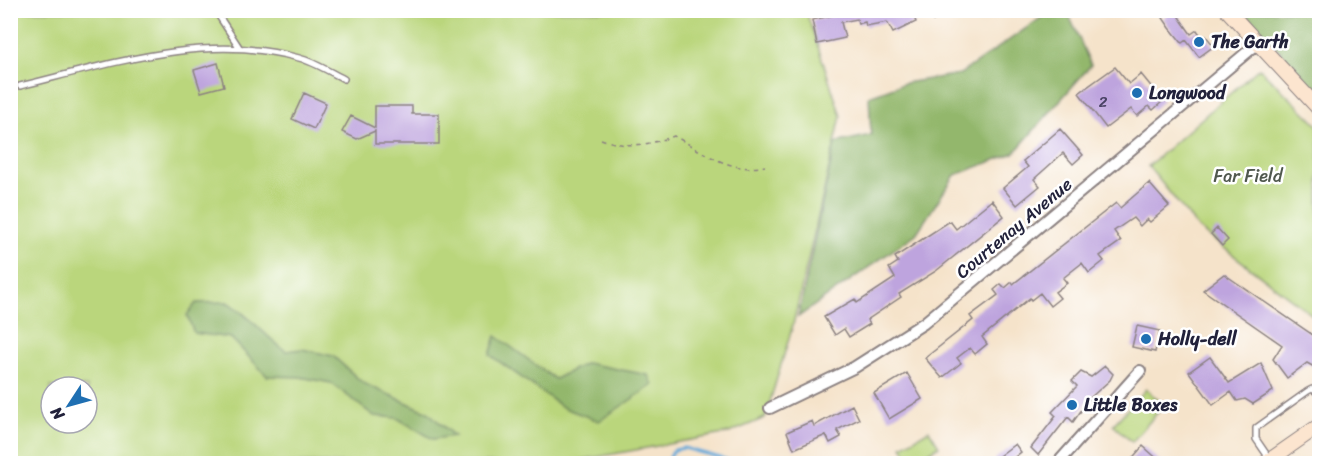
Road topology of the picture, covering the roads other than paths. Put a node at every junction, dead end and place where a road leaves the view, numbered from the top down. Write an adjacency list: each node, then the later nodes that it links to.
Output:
1 (216, 10): 4 (lane)
2 (1227, 10): 3 (main road)
3 (1257, 44): 7 (main road); 10 (street, Courtenay Avenue)
4 (239, 47): 5 (lane); 6 (lane)
5 (344, 79)
6 (20, 86)
7 (1320, 110)
8 (1140, 371): 13 (street)
9 (1320, 394): 12 (lane)
10 (770, 408)
11 (1320, 424): 12 (main road)
12 (1267, 461)
13 (1057, 464)

